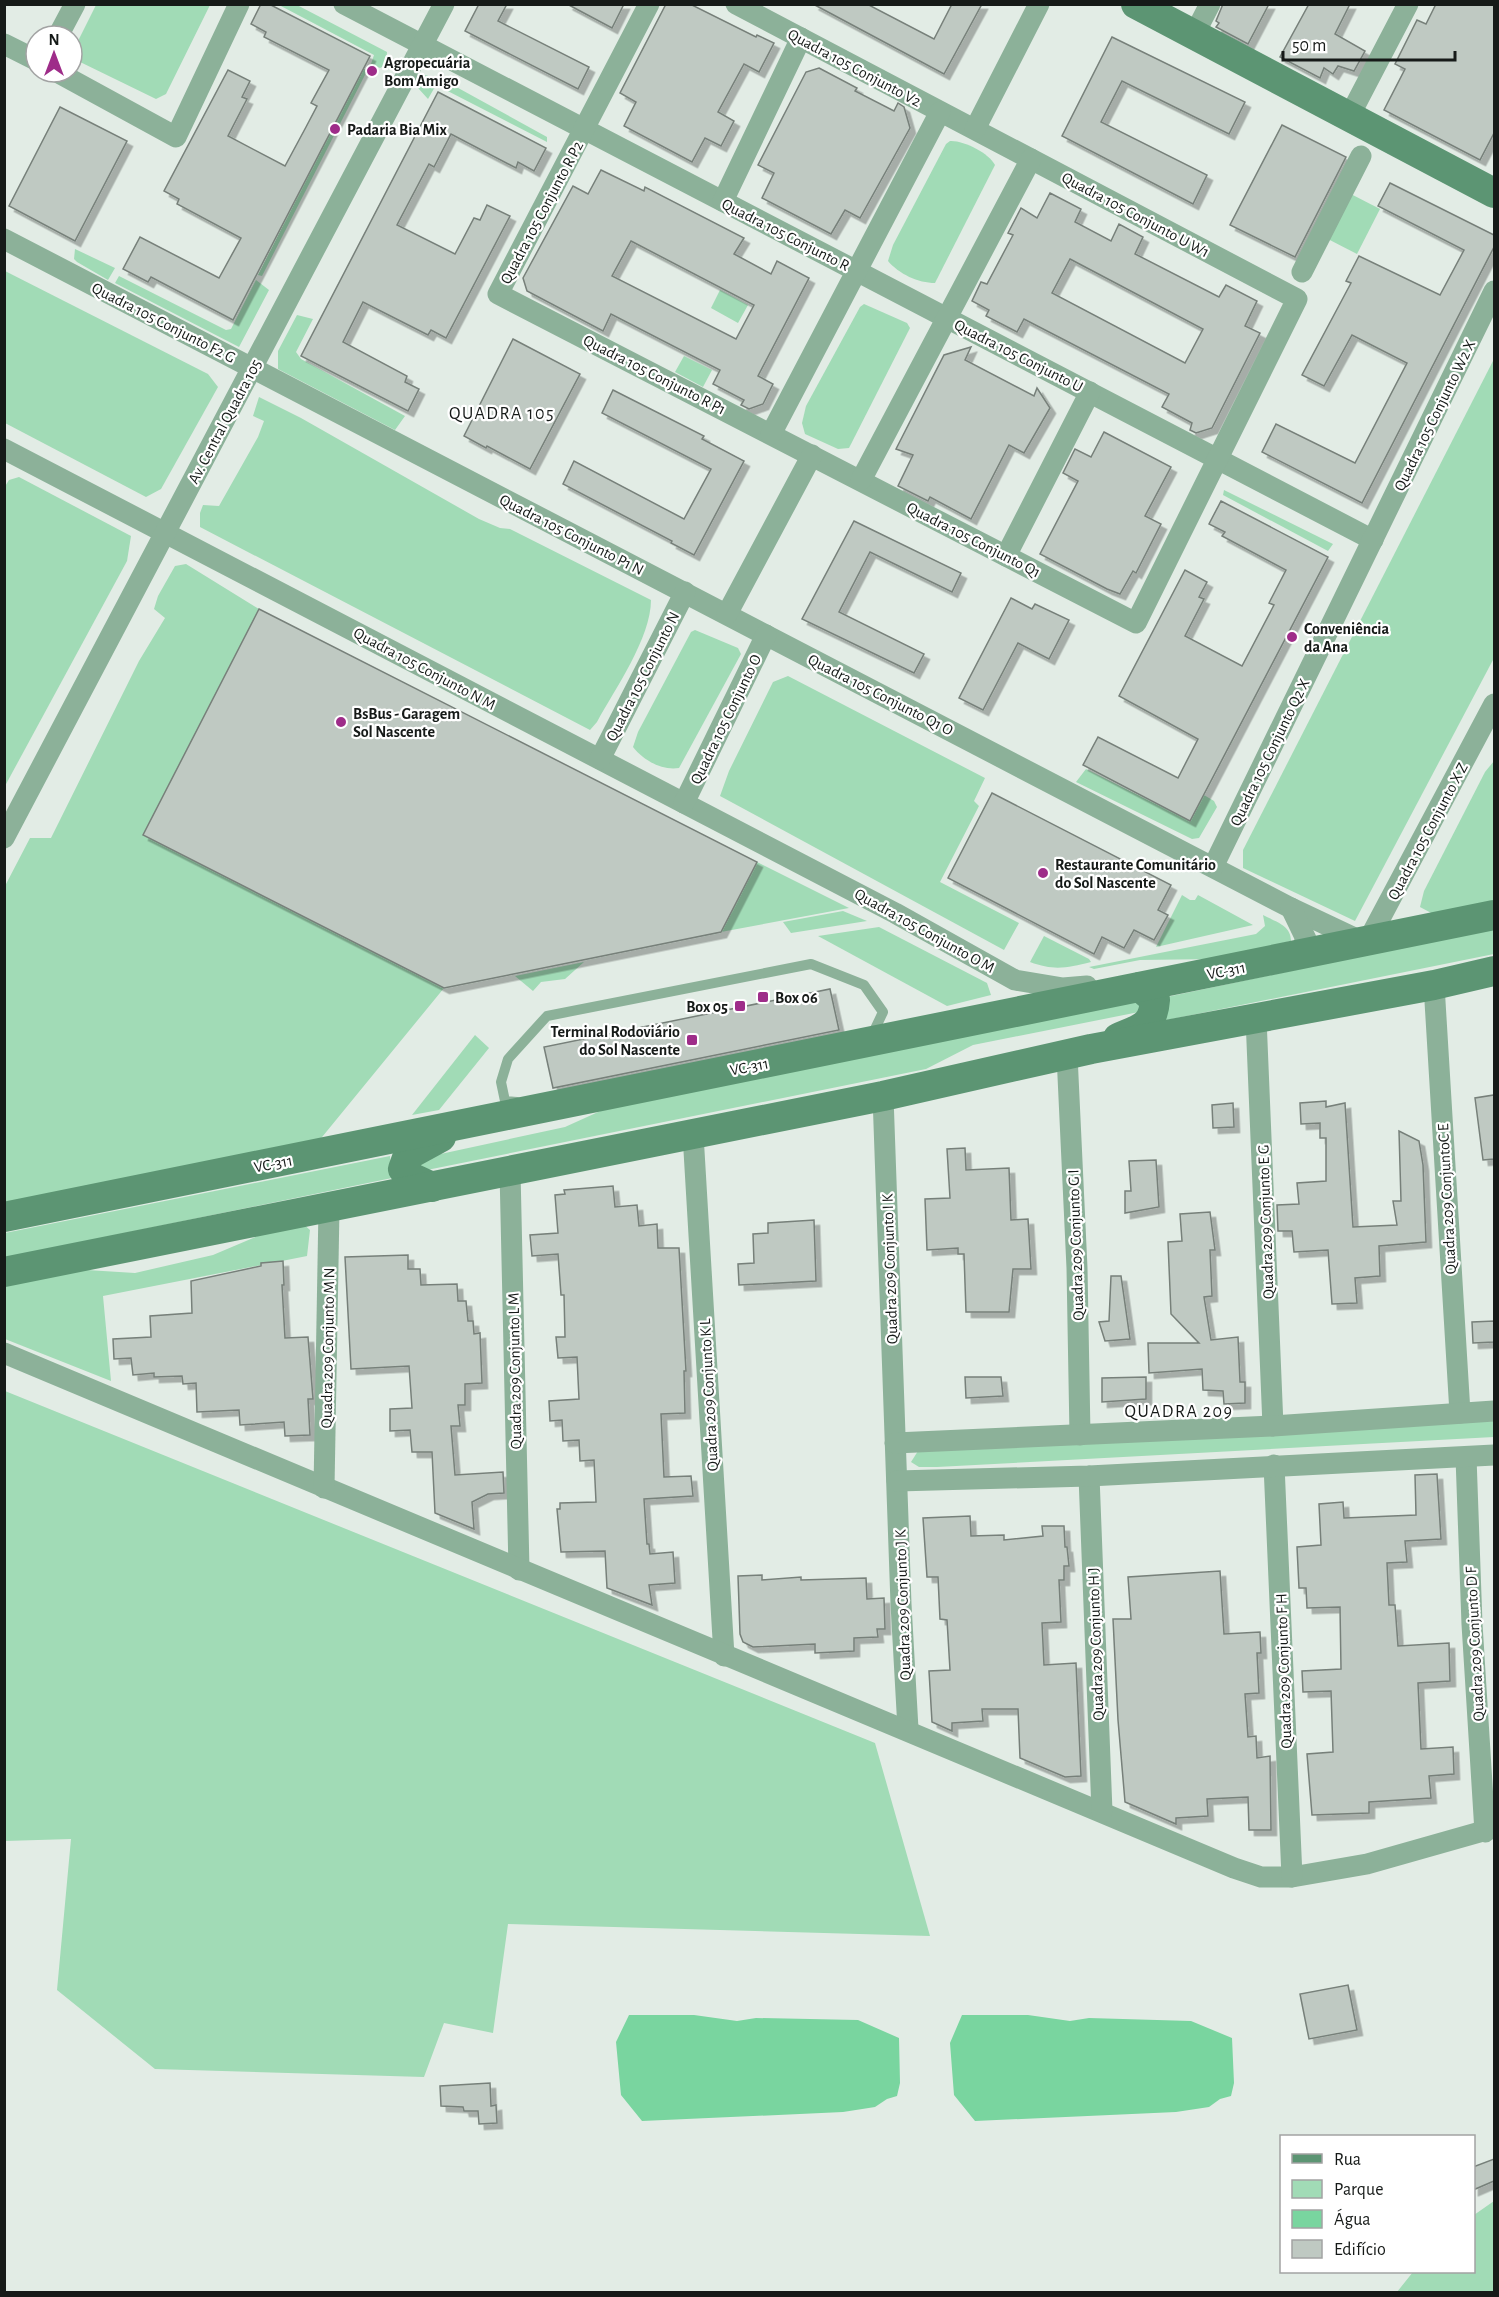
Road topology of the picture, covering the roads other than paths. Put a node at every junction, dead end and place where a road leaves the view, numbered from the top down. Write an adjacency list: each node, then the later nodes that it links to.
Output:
1 (75, 4): 11 (street)
2 (240, 4): 17 (street)
3 (344, 4): 15 (street, Quadra 105 Conjunto R)
4 (444, 4): 15 (street, Av. Central Quadra 105)
5 (649, 4): 20 (street, Quadra 105 Conjunto R P2)
6 (736, 4): 13 (street, Quadra 105 Conjunto V2)
7 (1039, 4): 21 (street)
8 (1137, 4): 12 (main road)
9 (1210, 4): 12 (street)
10 (1408, 4): 19 (street)
11 (64, 24)
12 (1194, 35): 19 (main road)
13 (801, 38): 18 (street, Quadra 105 Conjunto V2); 25 (street)
14 (4, 44): 16 (street)
15 (423, 45): 20 (street, Quadra 105 Conjunto R); 32 (street, Av. Central Quadra 105)
16 (24, 54)
17 (79, 84)
18 (940, 112): 21 (street, Quadra 105 Conjunto V2); 27 (street)
19 (1349, 117): 24 (main road)
20 (584, 129): 25 (street, Quadra 105 Conjunto R); 30 (street, Quadra 105 Conjunto R P2)
21 (975, 129): 23 (street, Quadra 105 Conjunto U W1)
22 (1361, 156): 28 (street)
23 (1031, 159): 31 (street, Quadra 105 Conjunto U); 38 (street, Quadra 105 Conjunto U W1)
24 (1494, 192)
25 (723, 201): 27 (street, Quadra 105 Conjunto R)
26 (4, 239): 32 (street, Quadra 105 Conjunto F2 G)
27 (857, 271): 31 (street); 34 (street, Quadra 105 Conjunto R)
28 (1302, 272)
29 (1494, 291): 41 (street, Quadra 105 Conjunto W2 X)
30 (498, 294): 34 (street, Quadra 105 Conjunto R P1)
31 (947, 318): 33 (street, Quadra 105 Conjunto U); 39 (street)
32 (252, 368): 36 (street, Quadra 105 Conjunto F2 G); 40 (street, Av. Central Quadra 105)
33 (1090, 392): 38 (street, Quadra 105 Conjunto U); 42 (street)
34 (771, 434): 37 (street, Quadra 105 Conjunto R P1)
35 (4, 448): 40 (street, Quadra 105 Conjunto N M)
36 (417, 453): 43 (street, Quadra 105 Conjunto P1 N)
37 (812, 455): 39 (street, Quadra 105 Conjunto Q1); 44 (street)
38 (1218, 459): 41 (street, Quadra 105 Conjunto U); 42 (street, Quadra 105 Conjunto Q1)
39 (861, 480): 42 (street, Quadra 105 Conjunto Q1)
40 (166, 533): 47 (street, Quadra 105 Conjunto N M); 49 (street, Av. Central Quadra 105)
41 (1373, 540): 50 (street, Quadra 105 Conjunto Q2 X)
42 (1006, 556)
43 (685, 592): 44 (street, Quadra 105 Conjunto P1 N); 47 (street, Quadra 105 Conjunto N)
44 (727, 614): 45 (street, Quadra 105 Conjunto Q1 O)
45 (766, 635): 48 (street, Quadra 105 Conjunto O); 50 (street, Quadra 105 Conjunto Q1 O)
46 (1492, 714): 53 (street, Quadra 105 Conjunto X Z)
47 (600, 759): 48 (street, Quadra 105 Conjunto N M)
48 (684, 803): 57 (street, Quadra 105 Conjunto O M)
49 (4, 838)
50 (1213, 867): 51 (street, Quadra 105 Conjunto Q1 O)
51 (1294, 909): 53 (street, Quadra 105 Conjunto Q1 O); 54 (street)
52 (1494, 915): 53 (main road, VC-311)
53 (1365, 942): 54 (main road, VC-311)
54 (1299, 955): 56 (main road, VC-311)
55 (1494, 972): 58 (main road)
56 (1184, 978): 57 (street, Quadra 105 Conjunto O M); 59 (main road, VC-311)
57 (1015, 980): 60 (street)
58 (1434, 985): 61 (main road); 75 (street, Quadra 209 ConjuntoC E)
59 (1140, 987): 60 (main road, VC-311); 63 (main road)
60 (998, 1016): 62 (main road, VC-311)
61 (1256, 1018): 63 (main road); 76 (street, Quadra 209 Conjunto E G)
62 (860, 1044): 65 (main road, VC-311); 65 (lane)
63 (1079, 1052): 64 (main road); 77 (street, Quadra 209 Conjunto G I)
64 (883, 1096): 67 (main road); 78 (street, Quadra 209 Conjunto I K)
65 (553, 1106): 66 (main road, VC-311)
66 (465, 1124): 69 (main road); 71 (main road, VC-311)
67 (693, 1134): 68 (main road); 86 (street, Quadra 209 Conjunto K L)
68 (510, 1171): 69 (main road); 85 (street, Quadra 209 Conjunto L M)
69 (432, 1187): 70 (main road)
70 (329, 1208): 72 (main road); 84 (street, Quadra 209 Conjunto M N)
71 (4, 1217)
72 (4, 1272)
73 (4, 1353): 84 (street)
74 (1494, 1412): 75 (street)
75 (1460, 1413): 76 (street)
76 (1273, 1425): 77 (street)
77 (1080, 1435): 78 (street)
78 (895, 1443): 83 (street, Quadra 209 Conjunto I K)
79 (1494, 1455): 80 (street)
80 (1466, 1456): 81 (street); 89 (street, Quadra 209 Conjunto D F)
81 (1274, 1465): 82 (street); 90 (street, Quadra 209 Conjunto F H)
82 (1089, 1476): 83 (street); 88 (street, Quadra 209 Conjunto H J)
83 (897, 1481): 87 (street, Quadra 209 Conjunto J K)
84 (324, 1488): 85 (street)
85 (519, 1570): 86 (street)
86 (724, 1656): 87 (street)
87 (908, 1729): 88 (street)
88 (1101, 1812): 90 (street)
89 (1490, 1830): 90 (street)
90 (1292, 1877)

